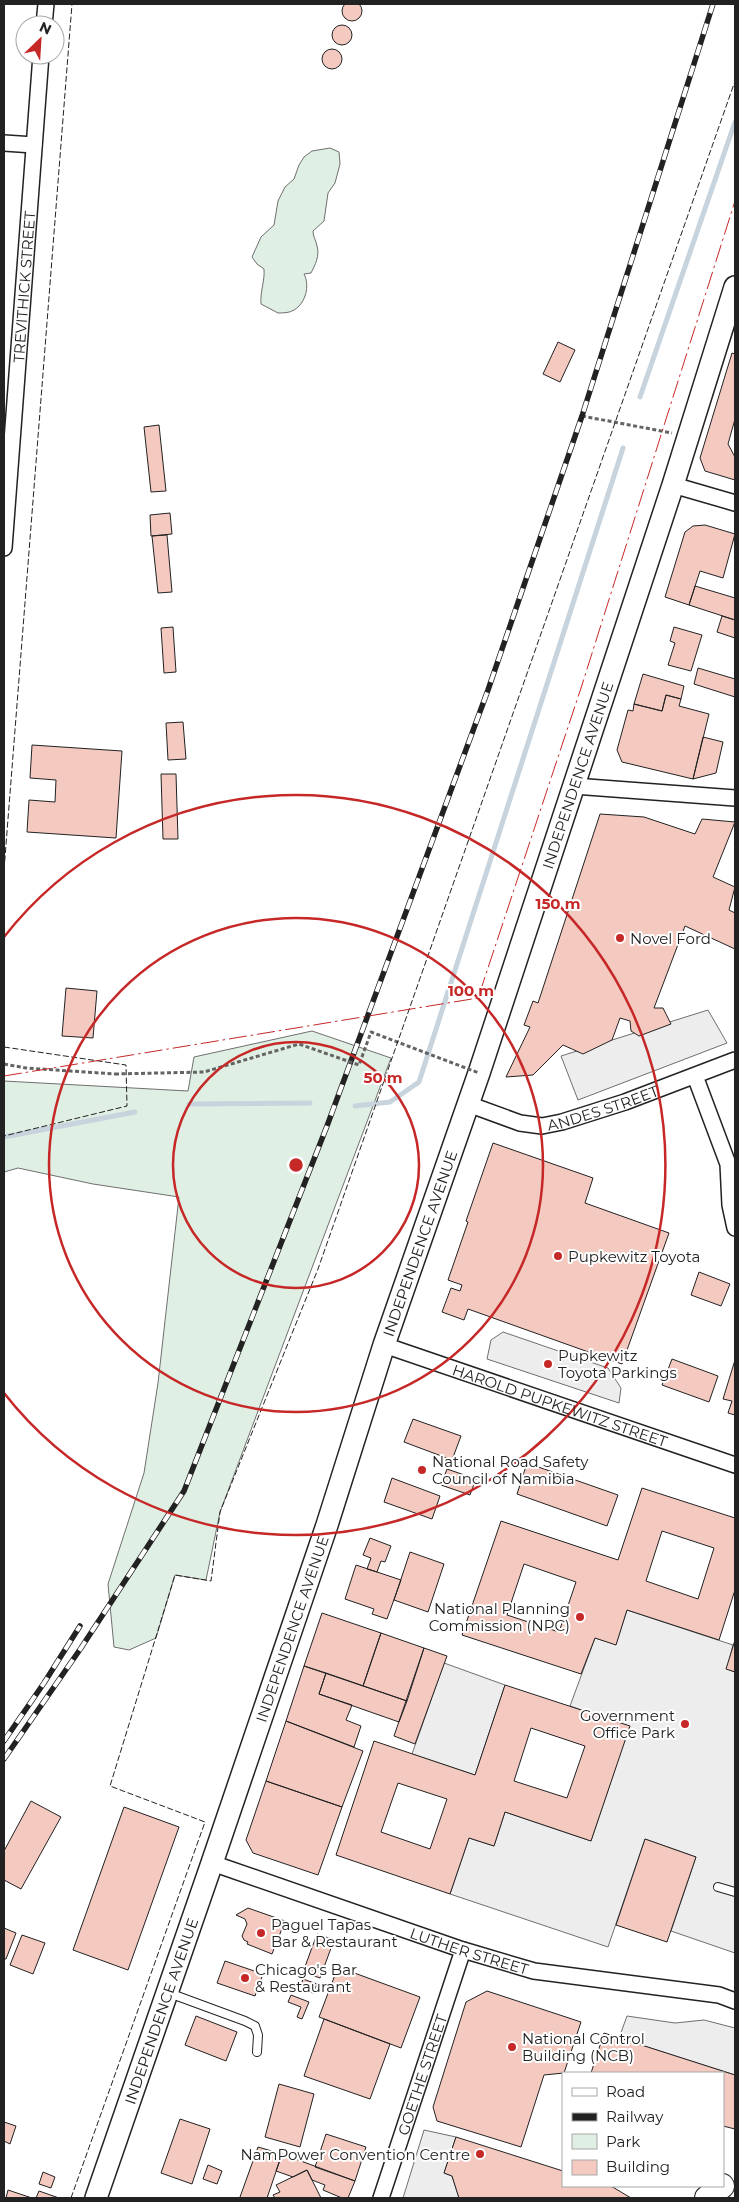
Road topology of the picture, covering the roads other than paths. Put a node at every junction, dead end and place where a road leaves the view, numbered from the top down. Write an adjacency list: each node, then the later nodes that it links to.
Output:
1 (40, 65): 3 (street, TREVITHICK STREET)
2 (4, 143): 3 (street)
3 (34, 145): 7 (street, TREVITHICK STREET)
4 (735, 287): 5 (main road, INDEPENDENCE AVENUE)
5 (673, 485): 6 (street); 8 (main road, INDEPENDENCE AVENUE)
6 (735, 503)
7 (4, 548)
8 (574, 786): 9 (street); 12 (main road, INDEPENDENCE AVENUE)
9 (735, 798)
10 (735, 1060): 11 (street, ANDES STREET)
11 (695, 1076): 12 (street, ANDES STREET); 13 (street)
12 (468, 1104): 14 (main road, INDEPENDENCE AVENUE)
13 (735, 1228)
14 (384, 1345): 15 (street, HAROLD PUPKEWITZ STREET); 16 (main road, INDEPENDENCE AVENUE)
15 (735, 1464)
16 (212, 1863): 19 (street, LUTHER STREET); 20 (main road, INDEPENDENCE AVENUE)
17 (718, 1887): 18 (lane)
18 (735, 1892)
19 (463, 1950): 21 (street, LUTHER STREET); 27 (street, GOETHE STREET)
20 (167, 1993): 22 (lane); 26 (main road, INDEPENDENCE AVENUE)
21 (735, 2001)
22 (257, 2052)
23 (735, 2174): 24 (main road)
24 (724, 2183)
25 (720, 2187): 28 (main road)
26 (96, 2198)
27 (381, 2198)
28 (707, 2198)

